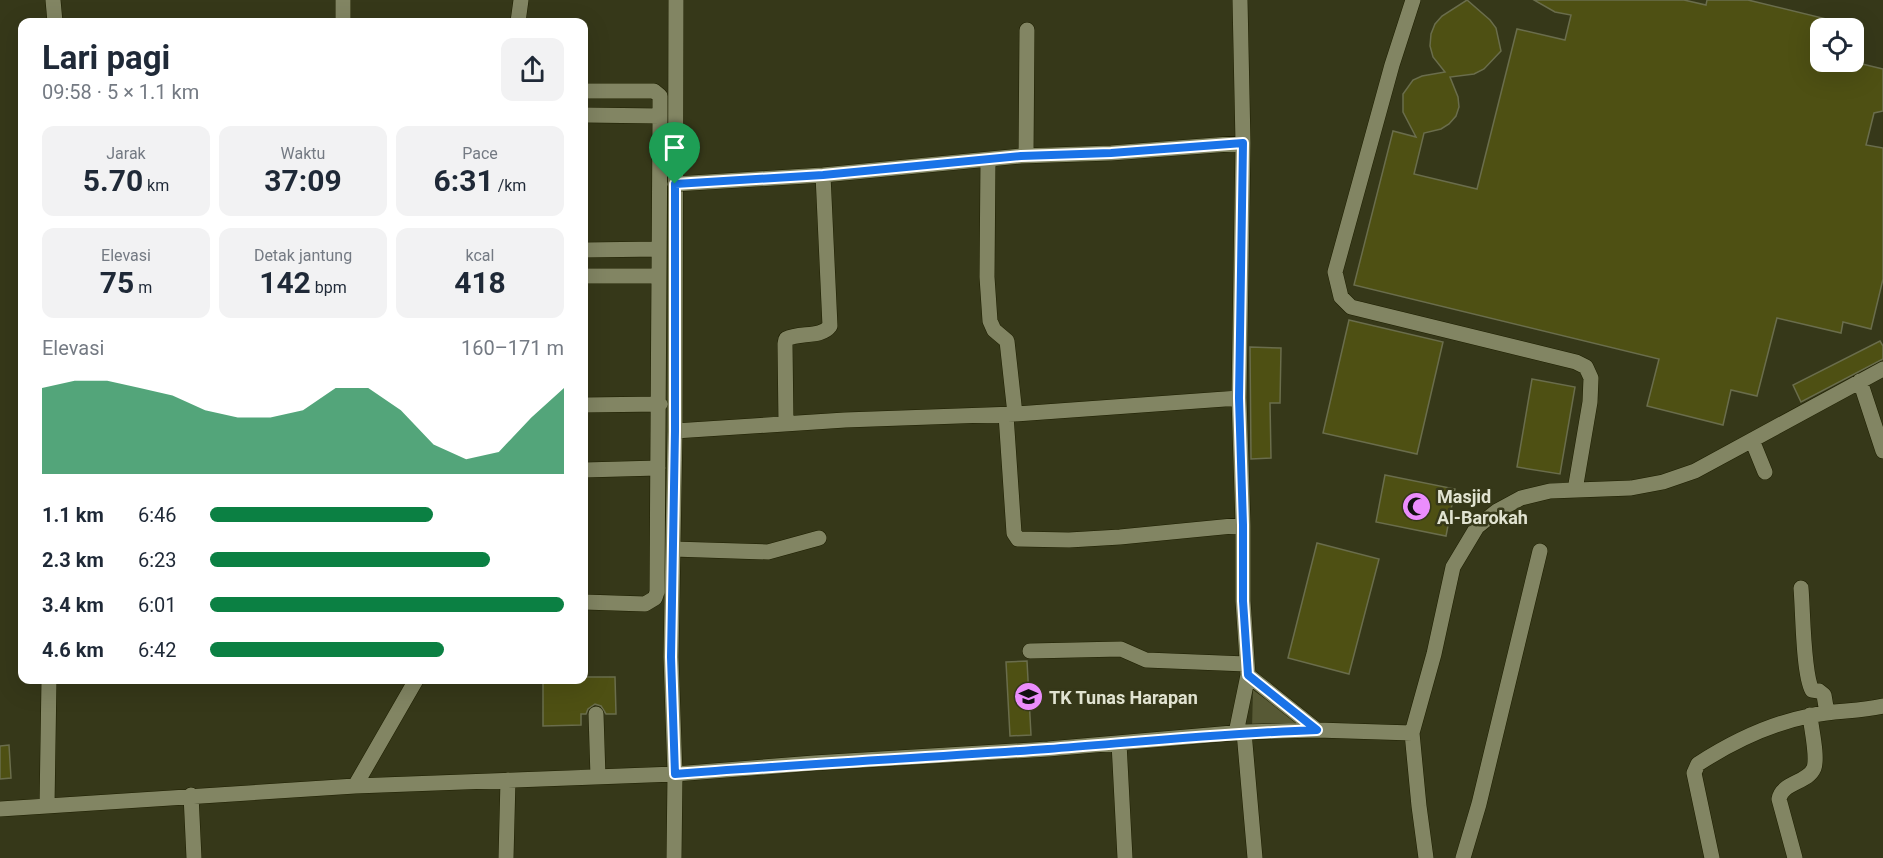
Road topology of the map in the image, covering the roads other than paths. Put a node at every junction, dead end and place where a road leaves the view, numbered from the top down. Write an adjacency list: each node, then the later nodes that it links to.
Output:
1 (52, 0): 7 (street)
2 (344, 0): 8 (street)
3 (521, 0): 9 (street)
4 (676, 0): 18 (street)
5 (1240, 0): 14 (street)
6 (1413, 0): 36 (street)
7 (54, 18)
8 (343, 18)
9 (519, 18)
10 (1027, 30): 15 (street)
11 (588, 91): 13 (street)
12 (588, 115): 13 (street)
13 (660, 116): 19 (street)
14 (1243, 143): 15 (street); 25 (street)
15 (1026, 156): 16 (street)
16 (988, 160): 17 (street); 28 (street)
17 (823, 175): 18 (street); 29 (street)
18 (675, 184): 30 (street)
19 (659, 249): 20 (street); 22 (street)
20 (588, 250)
21 (588, 276): 22 (street)
22 (658, 276): 26 (street)
23 (1883, 369): 24 (street)
24 (1860, 381): 31 (street); 32 (street)
25 (1239, 398): 28 (street); 37 (street)
26 (660, 404): 27 (street); 33 (street)
27 (588, 405)
28 (1011, 415): 29 (street); 37 (street)
29 (786, 424): 30 (street)
30 (675, 431): 39 (street)
31 (1752, 440): 35 (street); 36 (street)
32 (1883, 452)
33 (658, 468): 34 (street); 42 (street)
34 (588, 470)
35 (1766, 472)
36 (1575, 490): 53 (street)
37 (1243, 525): 44 (street)
38 (819, 538): 39 (street)
39 (673, 549): 55 (street)
40 (1540, 552): 68 (street)
41 (1801, 588): 48 (street)
42 (588, 602)
43 (1030, 651): 44 (street)
44 (1247, 669): 51 (street); 52 (street)
45 (49, 684): 60 (street)
46 (414, 684): 58 (street)
47 (1883, 706): 48 (street)
48 (1827, 713): 50 (street)
49 (596, 714): 56 (street)
50 (1810, 715): 69 (street); 70 (street)
51 (1317, 730): 52 (street); 53 (street)
52 (1240, 732): 54 (street); 66 (street)
53 (1412, 733): 67 (street)
54 (1119, 743): 55 (street); 65 (street)
55 (675, 774): 56 (street); 64 (street)
56 (598, 777): 57 (street)
57 (508, 780): 58 (street); 63 (street)
58 (355, 786): 59 (street)
59 (191, 795): 60 (street); 62 (street)
60 (47, 807): 61 (street)
61 (0, 808)
62 (194, 858)
63 (506, 858)
64 (674, 858)
65 (1125, 858)
66 (1255, 858)
67 (1426, 858)
68 (1463, 858)
69 (1712, 858)
70 (1795, 858)

